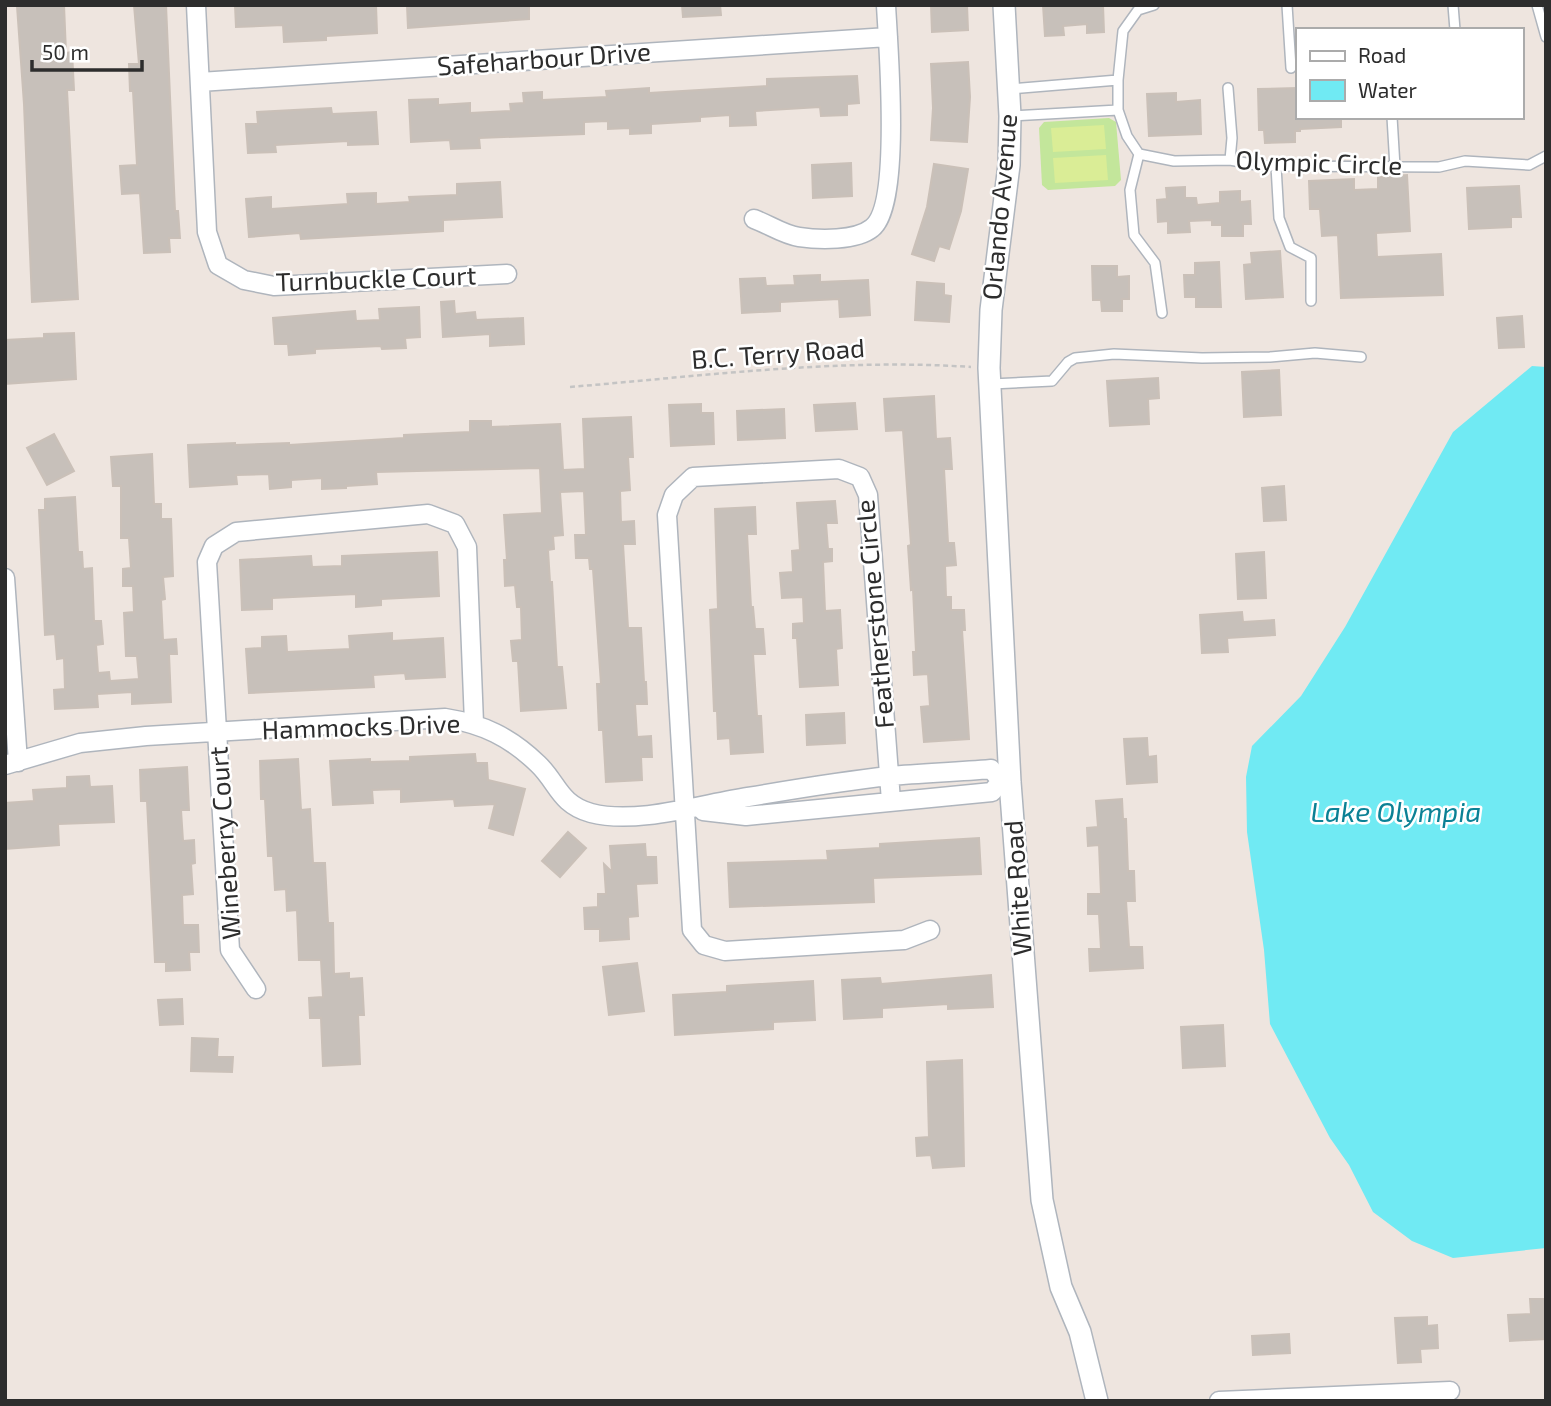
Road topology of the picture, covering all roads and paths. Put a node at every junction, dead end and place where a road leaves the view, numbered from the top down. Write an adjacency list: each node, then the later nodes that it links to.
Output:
1 (196, 5): 13 (street, Turnbuckle Court)
2 (886, 5): 9 (street)
3 (1004, 5): 15 (street, Orlando Avenue)
4 (1154, 5): 12 (lane)
5 (1287, 5): 11 (lane)
6 (1453, 5): 8 (lane)
7 (1537, 5): 10 (lane)
8 (1455, 28)
9 (888, 37): 13 (street, Safeharbour Drive); 24 (street)
10 (1546, 37)
11 (1291, 68)
12 (1118, 80): 15 (lane); 16 (lane)
13 (200, 82): 25 (street, Turnbuckle Court)
14 (1228, 88): 21 (lane)
15 (1009, 89): 17 (street, Orlando Avenue)
16 (1118, 110): 17 (lane); 19 (lane)
17 (1010, 116): 29 (street, Orlando Avenue)
18 (1392, 119): 23 (lane)
19 (1139, 153): 21 (lane, Olympic Circle); 27 (lane)
20 (1546, 156): 23 (lane, Olympic Circle)
21 (1230, 160): 22 (lane, Olympic Circle)
22 (1276, 166): 23 (lane, Olympic Circle); 26 (lane)
23 (1395, 167)
24 (754, 219)
25 (507, 274)
26 (1311, 301)
27 (1162, 313)
28 (1361, 357): 29 (lane)
29 (989, 376): 30 (path, B.C. Terry Road); 36 (street, White Road)
30 (570, 387)
31 (5, 579): 34 (street)
32 (474, 723): 33 (street, Hammocks Drive); 33 (street, Wineberry Court); 38 (street, Hammocks Drive)
33 (217, 733): 34 (street, Hammocks Drive); 40 (street, Wineberry Court)
34 (12, 763)
35 (889, 776): 36 (street, Hammocks Drive); 37 (street, Featherstone Circle); 38 (street, Hammocks Drive); 38 (street, Featherstone Circle)
36 (1005, 781): 37 (street, Hammocks Drive); 42 (street, White Road)
37 (891, 801): 38 (street, Hammocks Drive)
38 (685, 809): 39 (street, Featherstone Circle)
39 (930, 930)
40 (256, 989)
41 (1450, 1391): 43 (street)
42 (1097, 1401)
43 (1219, 1401)

